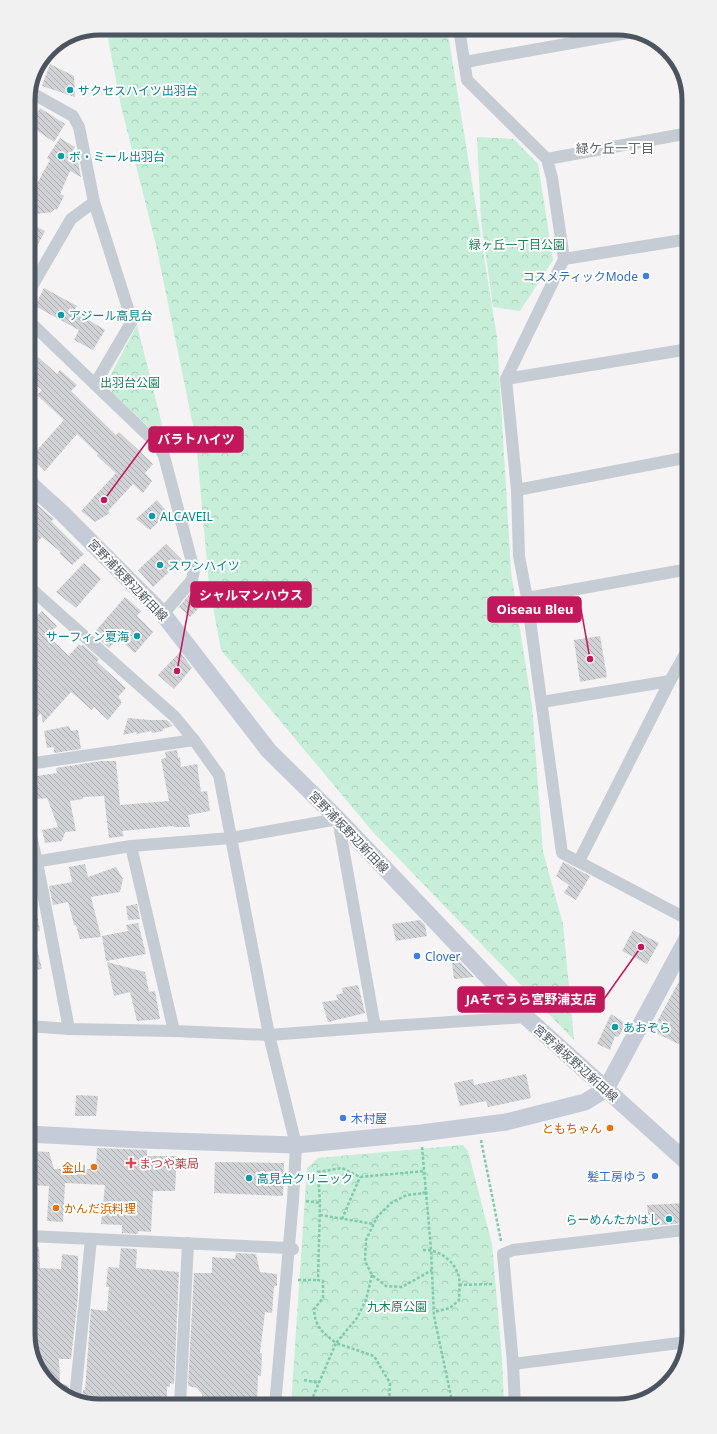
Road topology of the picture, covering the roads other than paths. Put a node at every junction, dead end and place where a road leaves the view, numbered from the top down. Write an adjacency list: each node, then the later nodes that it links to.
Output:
1 (460, 35): 3 (street)
2 (616, 35): 3 (street)
3 (465, 62): 6 (street)
4 (35, 95): 7 (street)
5 (682, 134): 6 (street)
6 (547, 159): 9 (street)
7 (94, 202): 10 (street); 14 (street)
8 (682, 240): 9 (street)
9 (564, 259): 13 (street)
10 (35, 281)
11 (35, 327): 14 (street)
12 (682, 350): 13 (street)
13 (506, 379): 17 (street)
14 (95, 384): 21 (street)
15 (682, 458): 17 (street)
16 (35, 488): 21 (main road, 宮野浦坂野辺新田線)
17 (517, 490): 20 (street)
18 (682, 570): 20 (street)
19 (35, 592): 25 (street)
20 (527, 598): 24 (street)
21 (163, 614): 27 (main road, 宮野浦坂野辺新田線)
22 (682, 660): 23 (street)
23 (670, 681): 24 (street); 30 (street)
24 (542, 702): 30 (street)
25 (194, 740): 26 (street); 28 (street)
26 (35, 763)
27 (338, 819): 28 (street); 35 (main road, 宮野浦坂野辺新田線); 37 (street)
28 (231, 838): 29 (street); 40 (street)
29 (131, 846): 31 (street); 39 (street)
30 (579, 861): 33 (street)
31 (35, 863)
32 (35, 872): 38 (street)
33 (682, 916)
34 (682, 948): 41 (main road)
35 (526, 1017): 37 (street); 41 (main road, 宮野浦坂野辺新田線)
36 (35, 1027): 38 (street)
37 (375, 1027): 40 (street)
38 (69, 1029): 39 (street)
39 (174, 1031): 40 (street)
40 (269, 1035): 43 (street)
41 (606, 1089): 43 (main road); 44 (main road, 宮野浦坂野辺新田線)
42 (35, 1134): 43 (main road)
43 (296, 1145): 49 (street)
44 (682, 1158)
45 (682, 1230): 51 (street)
46 (35, 1236): 47 (street)
47 (91, 1239): 48 (street); 52 (street)
48 (188, 1243): 49 (street); 53 (street)
49 (291, 1248): 54 (street)
50 (681, 1343): 51 (street)
51 (513, 1364): 55 (street)
52 (75, 1394)
53 (180, 1399)
54 (280, 1399)
55 (515, 1399)

